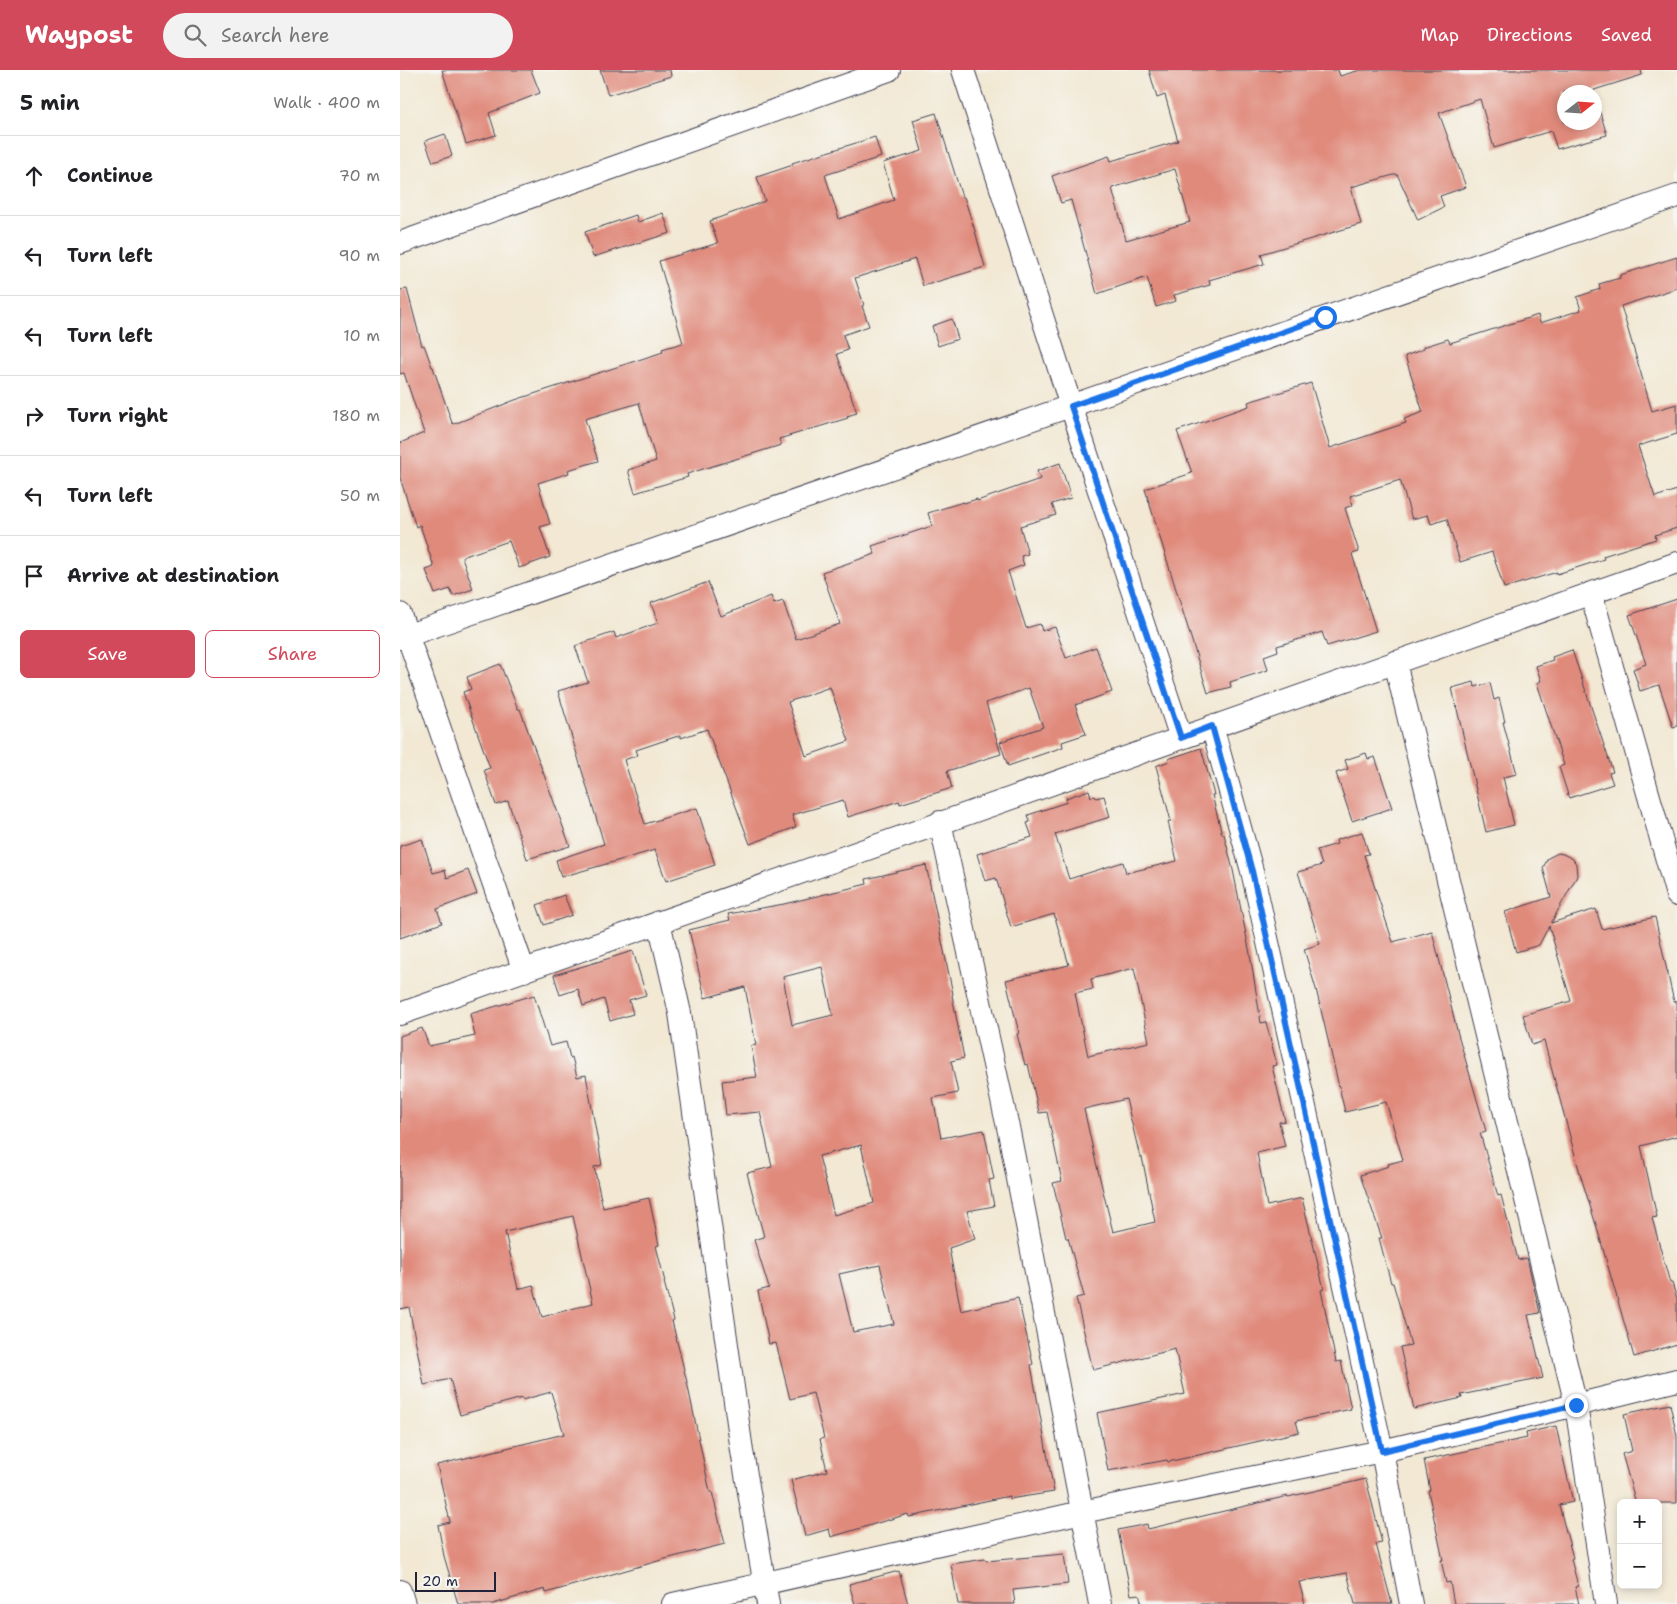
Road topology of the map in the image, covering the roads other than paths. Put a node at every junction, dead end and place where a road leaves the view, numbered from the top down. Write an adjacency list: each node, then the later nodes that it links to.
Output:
1 (889, 70): 4 (street)
2 (963, 70): 5 (street)
3 (1677, 196): 5 (street)
4 (400, 243)
5 (1071, 406): 8 (street); 11 (street)
6 (1677, 562): 7 (street)
7 (1590, 593): 9 (street); 13 (street)
8 (402, 629): 15 (street)
9 (1395, 662): 10 (street); 18 (street)
10 (1212, 726): 11 (street); 19 (street)
11 (1181, 738): 12 (street)
12 (940, 822): 14 (street); 20 (street)
13 (1677, 895)
14 (659, 922): 15 (street); 22 (street)
15 (524, 971): 16 (street)
16 (400, 1014)
17 (1677, 1380): 18 (street)
18 (1576, 1405): 19 (street); 27 (street)
19 (1382, 1451): 20 (street); 26 (street)
20 (1082, 1512): 22 (street); 25 (street)
21 (400, 1591): 23 (street)
22 (766, 1593): 24 (street)
23 (404, 1604)
24 (673, 1604)
25 (1100, 1604)
26 (1411, 1604)
27 (1606, 1604)

